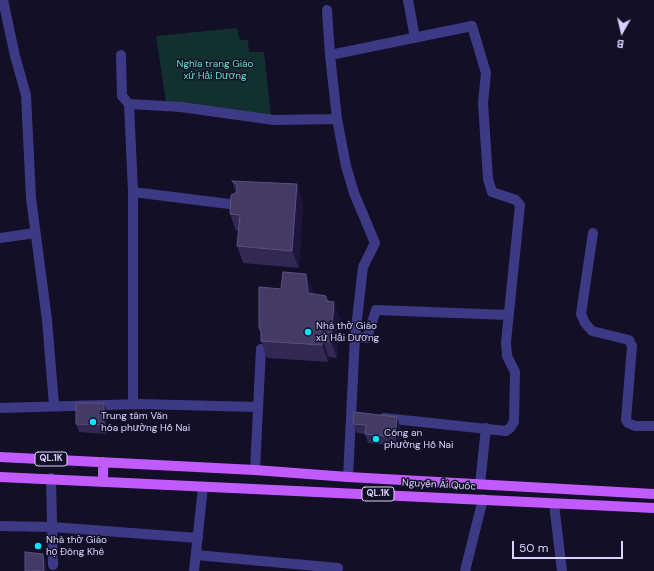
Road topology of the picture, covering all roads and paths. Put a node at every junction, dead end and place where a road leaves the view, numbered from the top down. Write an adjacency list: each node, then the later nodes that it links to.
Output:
1 (3, 0): 11 (street)
2 (408, 0): 4 (street)
3 (327, 10): 6 (street)
4 (415, 38): 6 (street); 14 (street)
5 (121, 54): 7 (street)
6 (330, 56): 8 (street)
7 (128, 104): 8 (street); 9 (street)
8 (337, 119): 15 (street)
9 (133, 192): 10 (street); 17 (street)
10 (237, 205)
11 (35, 233): 13 (street); 18 (street)
12 (593, 233): 22 (street)
13 (0, 238)
14 (508, 315): 15 (street); 23 (street)
15 (355, 337): 28 (street)
16 (261, 349): 19 (street)
17 (133, 404): 18 (street); 19 (street)
18 (54, 406): 20 (street)
19 (258, 407): 26 (street)
20 (0, 408)
21 (376, 417): 23 (street)
22 (654, 426)
23 (486, 428): 31 (street)
24 (0, 457): 25 (main road, QL.1K)
25 (103, 462): 26 (main road, Nguyễn Ái Quốc / QL.1K); 30 (main road)
26 (255, 470): 28 (main road, Nguyễn Ái Quốc / QL.1K)
27 (0, 477): 29 (main road, QL.1K)
28 (348, 477): 31 (main road, Nguyễn Ái Quốc / QL.1K)
29 (51, 478): 30 (main road, QL.1K); 38 (street)
30 (103, 481): 32 (main road, Nguyễn Ái Quốc / QL.1K)
31 (480, 484): 33 (main road, Nguyễn Ái Quốc / QL.1K)
32 (203, 487): 34 (main road, Nguyễn Ái Quốc / QL.1K); 39 (street)
33 (654, 494)
34 (483, 499): 35 (main road, Nguyễn Ái Quốc / QL.1K); 44 (street)
35 (554, 504): 36 (main road, Nguyễn Ái Quốc / QL.1K); 45 (street)
36 (654, 508)
37 (0, 526): 38 (street)
38 (52, 527): 39 (street); 41 (street)
39 (198, 538): 40 (street)
40 (196, 555): 42 (street); 43 (street)
41 (53, 565)
42 (338, 568)
43 (194, 571)
44 (465, 571)
45 (562, 571)

